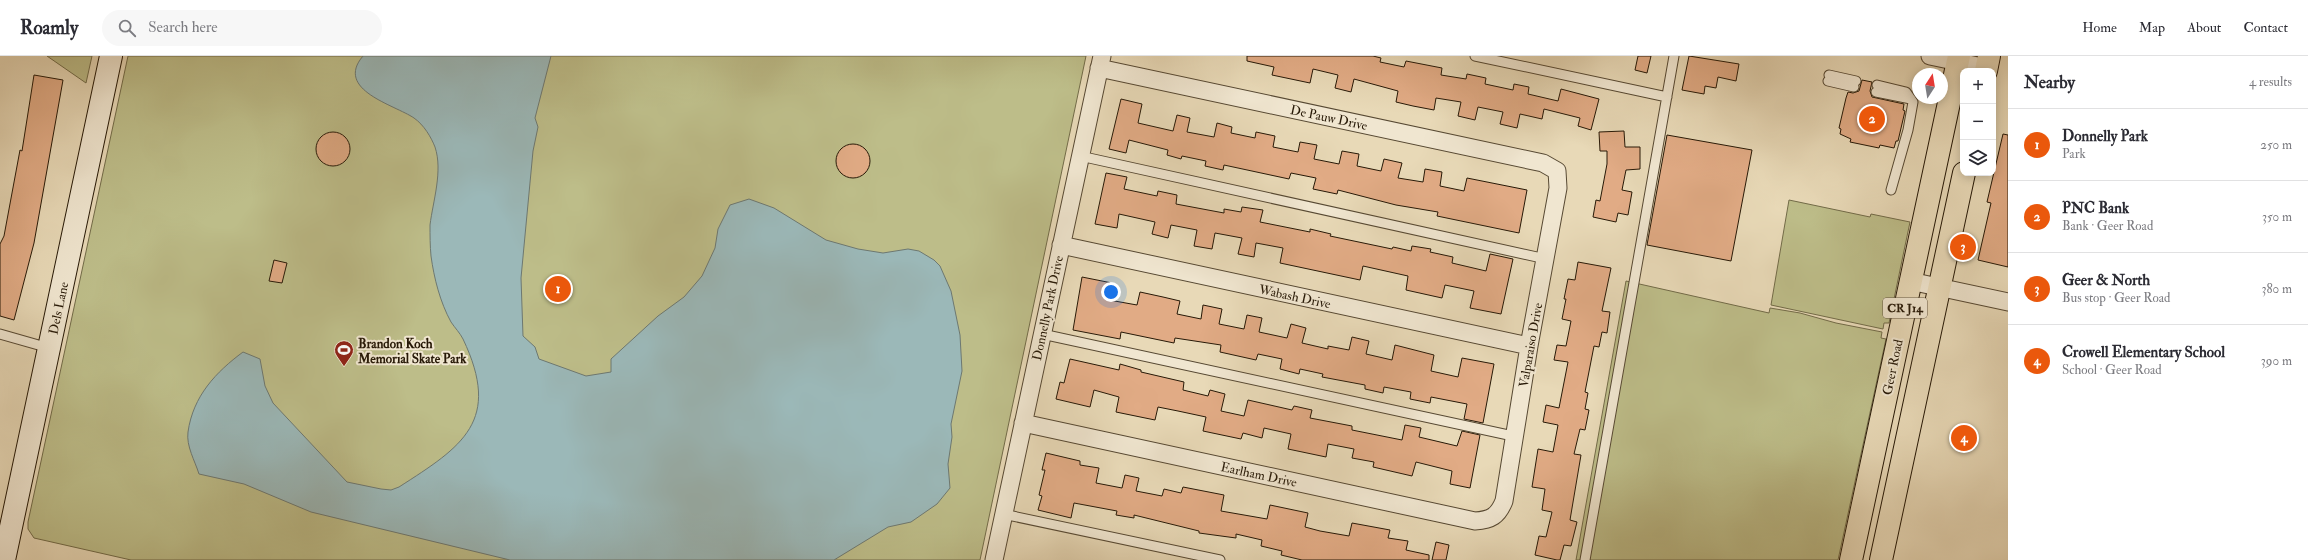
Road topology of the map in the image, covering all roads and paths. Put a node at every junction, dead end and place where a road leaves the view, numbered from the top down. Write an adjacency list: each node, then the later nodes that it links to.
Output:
1 (111, 56): 24 (street, Dels Lane)
2 (1475, 56): 11 (lane)
3 (1674, 56): 11 (lane)
4 (1930, 56): 5 (street)
5 (1958, 59): 7 (street); 18 (main road, Geer Road / CR J14)
6 (1100, 62): 12 (street, Donnelly Park Drive); 13 (street, De Pauw Drive)
7 (1987, 65)
8 (1829, 78): 9 (lane)
9 (1855, 84)
10 (1877, 89): 15 (lane)
11 (1667, 97): 33 (lane)
12 (1080, 156): 16 (street, Donnelly Park Drive); 17 (lane)
13 (1557, 171): 17 (street, Valparaiso Drive)
14 (1963, 176): 19 (main road, CR J14)
15 (1891, 190)
16 (1061, 245): 22 (street, Donnelly Park Drive); 23 (street, Wabash Drive)
17 (1546, 259): 23 (street, Valparaiso Drive)
18 (1910, 281): 19 (street); 34 (main road, Geer Road / CR J14)
19 (1940, 287): 20 (street); 35 (main road, CR J14)
20 (2008, 302)
21 (0, 334): 24 (lane)
22 (1042, 334): 25 (street, Donnelly Park Drive); 26 (lane)
23 (1529, 346): 26 (street, Valparaiso Drive)
24 (49, 348): 30 (street, Dels Lane)
25 (1023, 423): 27 (street, Donnelly Park Drive); 28 (street, Earlham Drive)
26 (1514, 436): 28 (street, Valparaiso Drive)
27 (1003, 514): 31 (street, Donnelly Park Drive); 32 (lane)
28 (1495, 517)
29 (0, 556): 30 (street)
30 (4, 560)
31 (994, 560)
32 (1220, 560)
33 (1585, 560)
34 (1851, 560)
35 (1881, 560)

